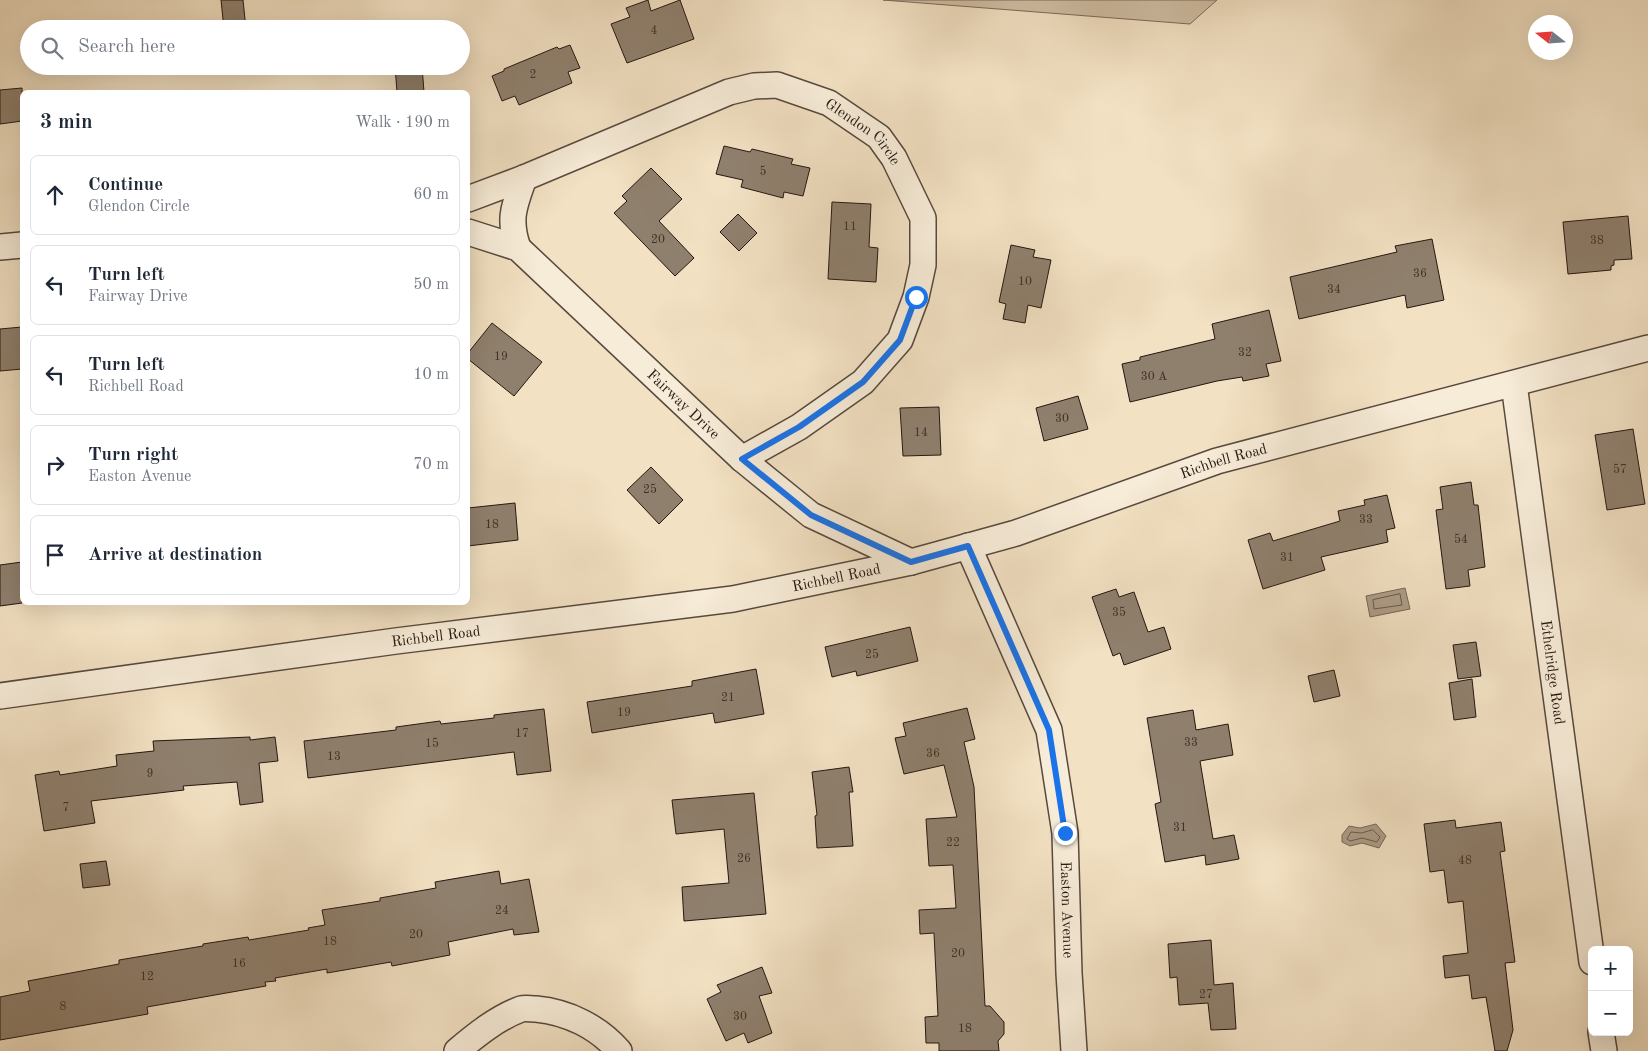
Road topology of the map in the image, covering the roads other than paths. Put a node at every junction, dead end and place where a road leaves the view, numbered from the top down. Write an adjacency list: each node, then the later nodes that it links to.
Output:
1 (524, 178): 2 (street, Glendon Circle); 6 (street); 9 (street, Glendon Circle)
2 (470, 198)
3 (470, 233): 6 (street, Fairway Drive)
4 (20, 245): 5 (street)
5 (0, 247)
6 (518, 248): 9 (street, Fairway Drive)
7 (1648, 348): 8 (street, Richbell Road)
8 (1514, 384): 10 (street, Richbell Road); 13 (street, Ethelridge Road)
9 (742, 459): 11 (street, Fairway Drive)
10 (968, 546): 11 (street, Richbell Road); 17 (street, Easton Avenue)
11 (911, 562): 12 (street, Richbell Road)
12 (0, 696)
13 (1590, 946)
14 (1602, 1036): 18 (street)
15 (457, 1051): 16 (street)
16 (619, 1051)
17 (1074, 1051)
18 (1604, 1051)

